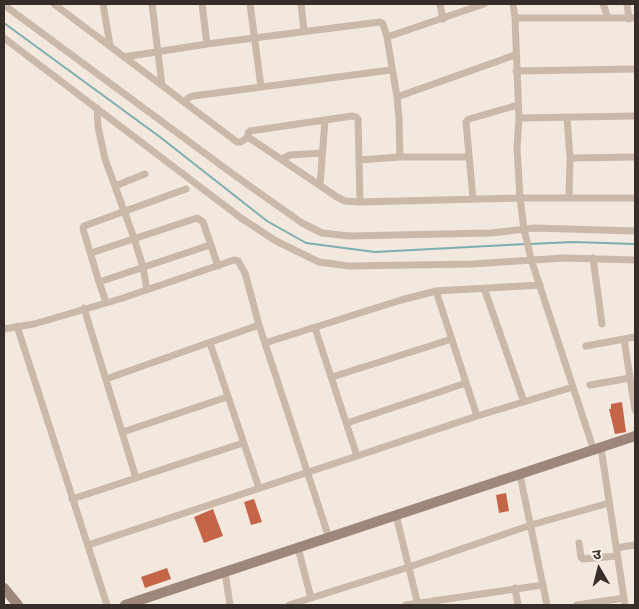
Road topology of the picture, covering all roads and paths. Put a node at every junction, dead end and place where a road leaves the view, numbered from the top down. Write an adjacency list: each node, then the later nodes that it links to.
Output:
1 (103, 4): 22 (street)
2 (152, 4): 23 (street)
3 (202, 4): 21 (street)
4 (250, 4): 20 (street)
5 (301, 4): 17 (street)
6 (440, 4): 16 (street)
7 (484, 4): 16 (street)
8 (513, 4): 13 (street)
9 (603, 4): 14 (street)
10 (627, 4): 15 (street)
11 (4, 5): 57 (street)
12 (56, 5): 22 (street)
13 (515, 18): 14 (street); 24 (street)
14 (608, 18): 15 (street)
15 (632, 18)
16 (442, 19): 18 (street)
17 (304, 31): 18 (street); 20 (street)
18 (387, 37): 27 (street)
19 (4, 38): 34 (street)
20 (254, 38): 21 (street); 30 (street)
21 (207, 44): 23 (street)
22 (110, 45): 25 (street)
23 (158, 51): 25 (street); 29 (street)
24 (515, 55): 28 (street); 31 (street)
25 (124, 57): 29 (street)
26 (635, 69): 28 (street)
27 (391, 70): 30 (street); 31 (street)
28 (516, 71): 33 (street)
29 (162, 85): 32 (street)
30 (261, 87): 32 (street)
31 (397, 97): 41 (street)
32 (185, 102): 39 (street)
33 (518, 105): 37 (street); 42 (street)
34 (97, 108): 49 (street); 62 (street)
35 (635, 116): 36 (street)
36 (567, 117): 37 (street); 44 (street)
37 (519, 118): 51 (street)
38 (325, 120): 39 (street); 40 (street); 46 (street)
39 (248, 137): 45 (street)
40 (321, 153): 45 (street); 48 (street)
41 (400, 157): 42 (street); 46 (street)
42 (469, 157): 54 (street)
43 (635, 157): 44 (street)
44 (570, 158): 52 (street)
45 (282, 159): 48 (street)
46 (359, 160): 55 (street)
47 (145, 174): 49 (street)
48 (320, 185): 55 (street)
49 (115, 186): 56 (street)
50 (186, 189): 56 (street)
51 (520, 198): 52 (street); 54 (street); 57 (street)
52 (569, 198): 53 (street)
53 (635, 198)
54 (473, 200): 55 (street)
55 (360, 202)
56 (124, 211): 59 (street); 61 (street)
57 (524, 231): 58 (street); 62 (street)
58 (635, 231)
59 (134, 238): 60 (street); 61 (street); 66 (street)
60 (210, 245): 65 (street); 66 (street)
61 (90, 253): 67 (street)
62 (531, 258): 63 (street); 68 (street)
63 (593, 258): 64 (street); 74 (street)
64 (635, 260)
65 (218, 266): 70 (street); 75 (street)
66 (143, 267): 67 (street); 70 (street)
67 (99, 282): 72 (street)
68 (540, 285): 69 (street); 90 (street)
69 (484, 288): 71 (street); 92 (street)
70 (147, 290): 72 (street)
71 (436, 291): 77 (street); 80 (street)
72 (106, 302): 73 (street)
73 (84, 308): 76 (street); 87 (street)
74 (602, 324)
75 (259, 325): 82 (street); 83 (street)
76 (16, 326): 78 (street); 105 (street)
77 (315, 328): 83 (street); 85 (street)
78 (4, 329)
79 (635, 337): 81 (street)
80 (452, 339): 85 (street); 88 (street)
81 (624, 339): 84 (street); 86 (street)
82 (210, 343): 87 (street); 91 (street)
83 (265, 343): 101 (street)
84 (586, 346)
85 (332, 377): 95 (street)
86 (630, 378): 89 (street); 93 (street)
87 (106, 379): 96 (street)
88 (466, 383): 94 (street); 95 (street)
89 (590, 385)
90 (574, 388): 92 (street); 99 (street)
91 (227, 397): 96 (street); 98 (street)
92 (524, 402): 94 (street)
93 (635, 410)
94 (477, 416): 100 (street)
95 (347, 423): 100 (street)
96 (123, 432): 103 (street)
97 (635, 436): 99 (main road)
98 (243, 443): 103 (street); 104 (street)
99 (598, 450): 102 (main road); 106 (street)
100 (357, 456): 101 (street)
101 (308, 472): 104 (street); 109 (street)
102 (520, 475): 107 (main road); 108 (street)
103 (136, 478): 105 (street)
104 (259, 488): 111 (street)
105 (72, 498): 111 (street)
106 (609, 503): 108 (street); 114 (street)
107 (396, 515): 109 (main road); 115 (street)
108 (531, 525): 115 (street); 117 (street)
109 (329, 538): 113 (main road)
110 (579, 543): 114 (street)
111 (88, 545): 124 (street)
112 (635, 545): 114 (street)
113 (298, 548): 116 (main road); 120 (street)
114 (617, 552): 121 (street)
115 (409, 567): 120 (street); 122 (street)
116 (225, 572): 125 (main road); 126 (street)
117 (543, 585): 119 (street); 130 (street)
118 (4, 588): 123 (main road)
119 (516, 588): 122 (street); 129 (street)
120 (311, 598): 127 (street)
121 (624, 602): 131 (street)
122 (418, 604): 128 (street)
123 (18, 605)
124 (107, 605)
125 (124, 605)
126 (230, 605)
127 (289, 605)
128 (406, 605)
129 (518, 605)
130 (546, 605)
131 (578, 605)

